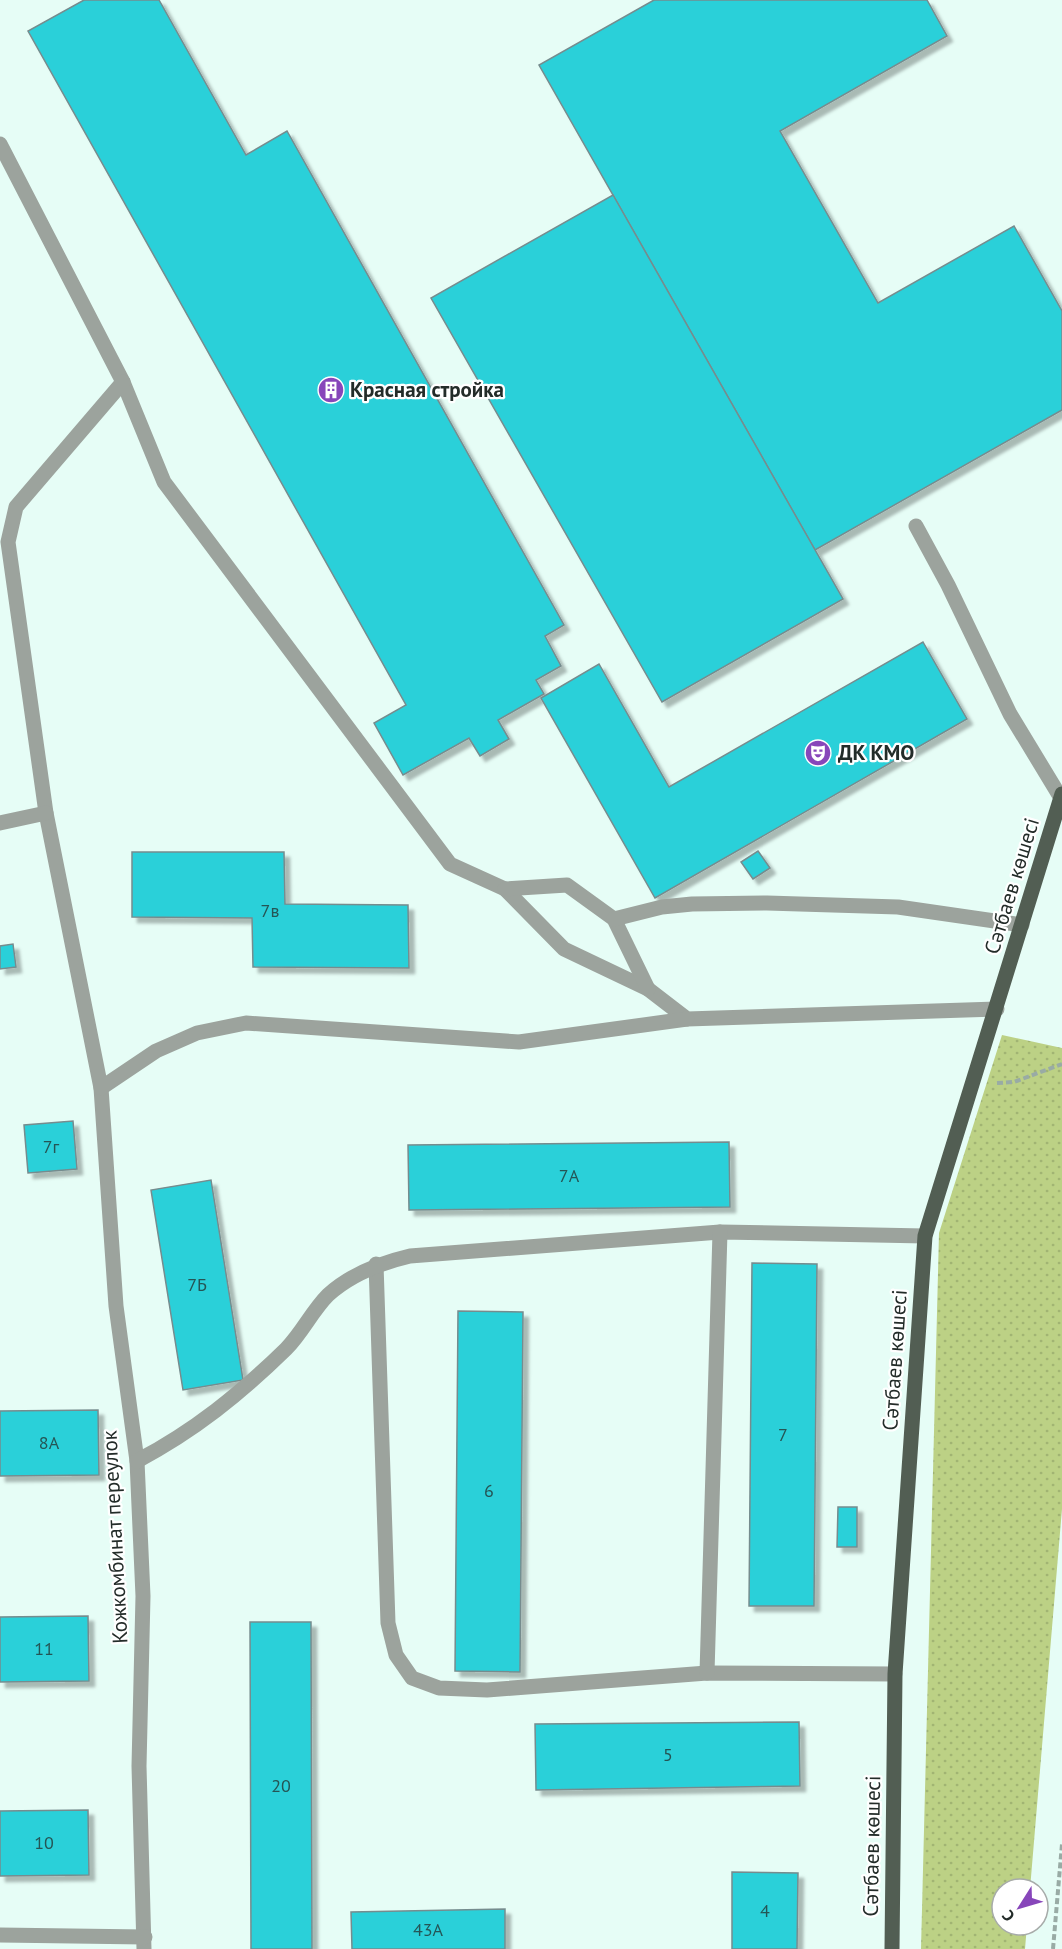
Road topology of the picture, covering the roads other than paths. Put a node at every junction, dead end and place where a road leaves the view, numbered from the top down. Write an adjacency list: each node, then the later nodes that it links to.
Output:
1 (0, 144): 2 (street)
2 (123, 382): 5 (street, Кожкомбинат переулок); 7 (street)
3 (916, 526): 4 (street)
4 (1061, 796): 9 (main road, Сәтбаев көшесі)
5 (46, 813): 6 (street); 13 (street, Кожкомбинат переулок)
6 (0, 823)
7 (505, 889): 8 (street); 10 (street)
8 (614, 919): 9 (street); 10 (street)
9 (1022, 925): 11 (main road, Сәтбаев көшесі)
10 (648, 989): 12 (street)
11 (997, 1009): 12 (street); 15 (main road, Сәтбаев көшесі)
12 (687, 1019): 13 (street)
13 (101, 1088): 17 (street, Кожкомбинат переулок)
14 (720, 1232): 15 (street); 16 (street); 18 (street)
15 (925, 1236): 19 (main road, Сәтбаев көшесі)
16 (376, 1264): 17 (street); 18 (street)
17 (137, 1461): 21 (street, Кожкомбинат переулок)
18 (707, 1673): 19 (street)
19 (895, 1674): 22 (main road, Сәтбаев көшесі)
20 (0, 1935): 21 (street)
21 (144, 1943)
22 (892, 1949)

